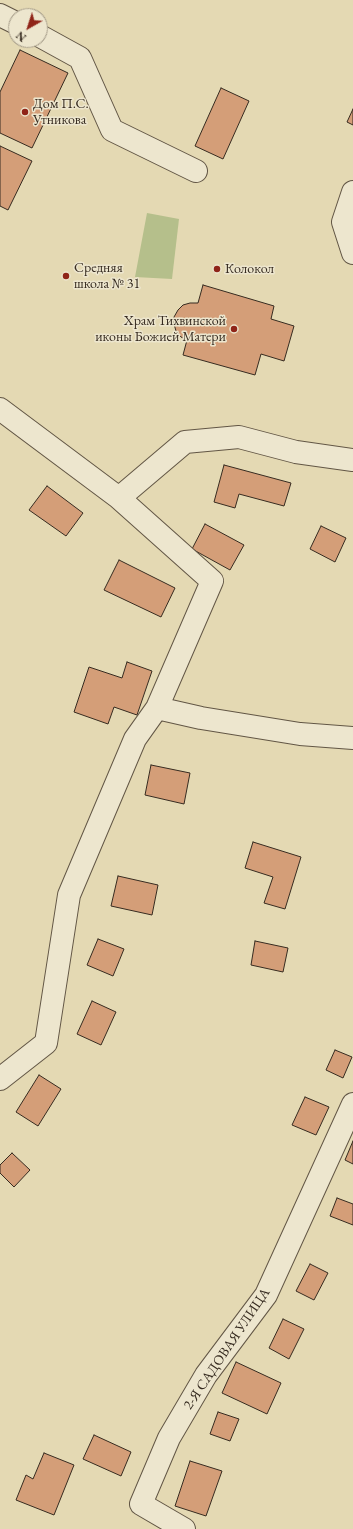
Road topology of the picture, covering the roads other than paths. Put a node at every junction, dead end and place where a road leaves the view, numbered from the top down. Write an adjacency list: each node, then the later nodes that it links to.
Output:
1 (48, 40): 2 (street)
2 (196, 171)
3 (353, 192): 4 (street)
4 (353, 253)
5 (0, 409): 7 (street)
6 (353, 460): 7 (street)
7 (119, 498): 8 (street)
8 (157, 708): 9 (street); 10 (street)
9 (353, 738)
10 (0, 1079)
11 (353, 1104): 12 (street, 2-Я САДОВАЯ УЛИЦА)
12 (184, 1529)

